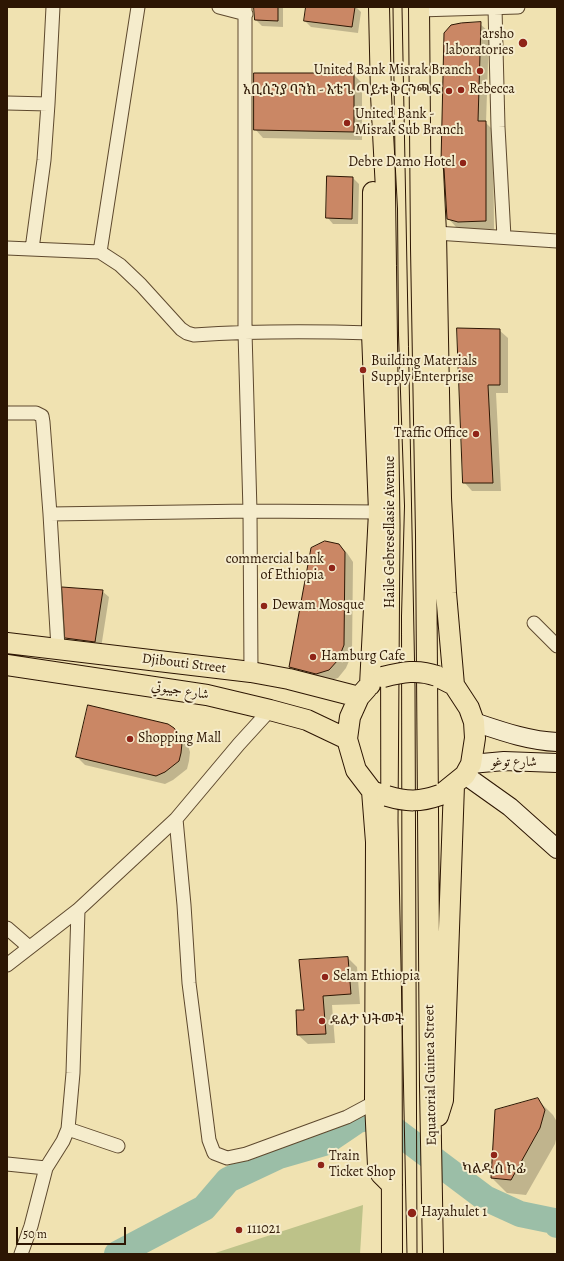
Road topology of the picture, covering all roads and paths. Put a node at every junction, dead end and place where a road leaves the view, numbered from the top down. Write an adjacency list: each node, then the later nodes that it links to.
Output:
1 (53, 7): 11 (street)
2 (138, 7): 18 (street)
3 (219, 7): 8 (street)
4 (379, 7): 9 (main road, Haile Gebresellasie Avenue)
5 (518, 7): 6 (street)
6 (495, 8): 7 (street); 14 (street)
7 (419, 9): 12 (main road)
8 (245, 11): 19 (street)
9 (381, 95): 20 (main road); 46 (main road, Haile Gebresellasie Avenue)
10 (7, 103): 11 (street)
11 (48, 104): 17 (street)
12 (420, 125): 13 (main road); 48 (main road, Equatorial Guinea Street)
13 (436, 233): 14 (street); 31 (main road)
14 (504, 237): 15 (street)
15 (557, 241)
16 (7, 248): 17 (street)
17 (32, 249): 18 (street)
18 (100, 252): 19 (street)
19 (245, 332): 20 (street); 22 (street)
20 (372, 333): 23 (main road)
21 (7, 413): 24 (street)
22 (250, 511): 23 (street); 24 (street); 30 (street)
23 (379, 512): 32 (main road)
24 (50, 514): 28 (street)
25 (534, 623): 27 (street)
26 (7, 643): 28 (main road, Djibouti Street)
27 (557, 646)
28 (58, 648): 30 (main road, Djibouti Street)
29 (7, 665): 33 (main road, شارع جيبوتي)
30 (251, 672): 32 (main road, Djibouti Street)
31 (445, 681): 32 (main road, bridge); 34 (main road)
32 (370, 687): 35 (main road)
33 (270, 710): 35 (main road, شارع جيبوتي); 40 (street)
34 (474, 722): 36 (street); 38 (main road)
35 (347, 739): 39 (main road)
36 (557, 742)
37 (557, 763): 38 (street, شارع توغو)
38 (458, 780): 39 (main road, bridge); 41 (street); 48 (main road)
39 (379, 793): 46 (main road)
40 (176, 819): 42 (street); 46 (street)
41 (557, 849)
42 (78, 910): 44 (street); 47 (street)
43 (7, 928): 44 (street)
44 (30, 947): 45 (street)
45 (7, 965)
46 (380, 1107): 53 (main road)
47 (68, 1129): 49 (street); 51 (street)
48 (432, 1134): 54 (main road, Equatorial Guinea Street)
49 (118, 1146)
50 (7, 1164): 51 (street)
51 (46, 1168): 52 (street)
52 (21, 1254)
53 (392, 1254)
54 (434, 1254)

